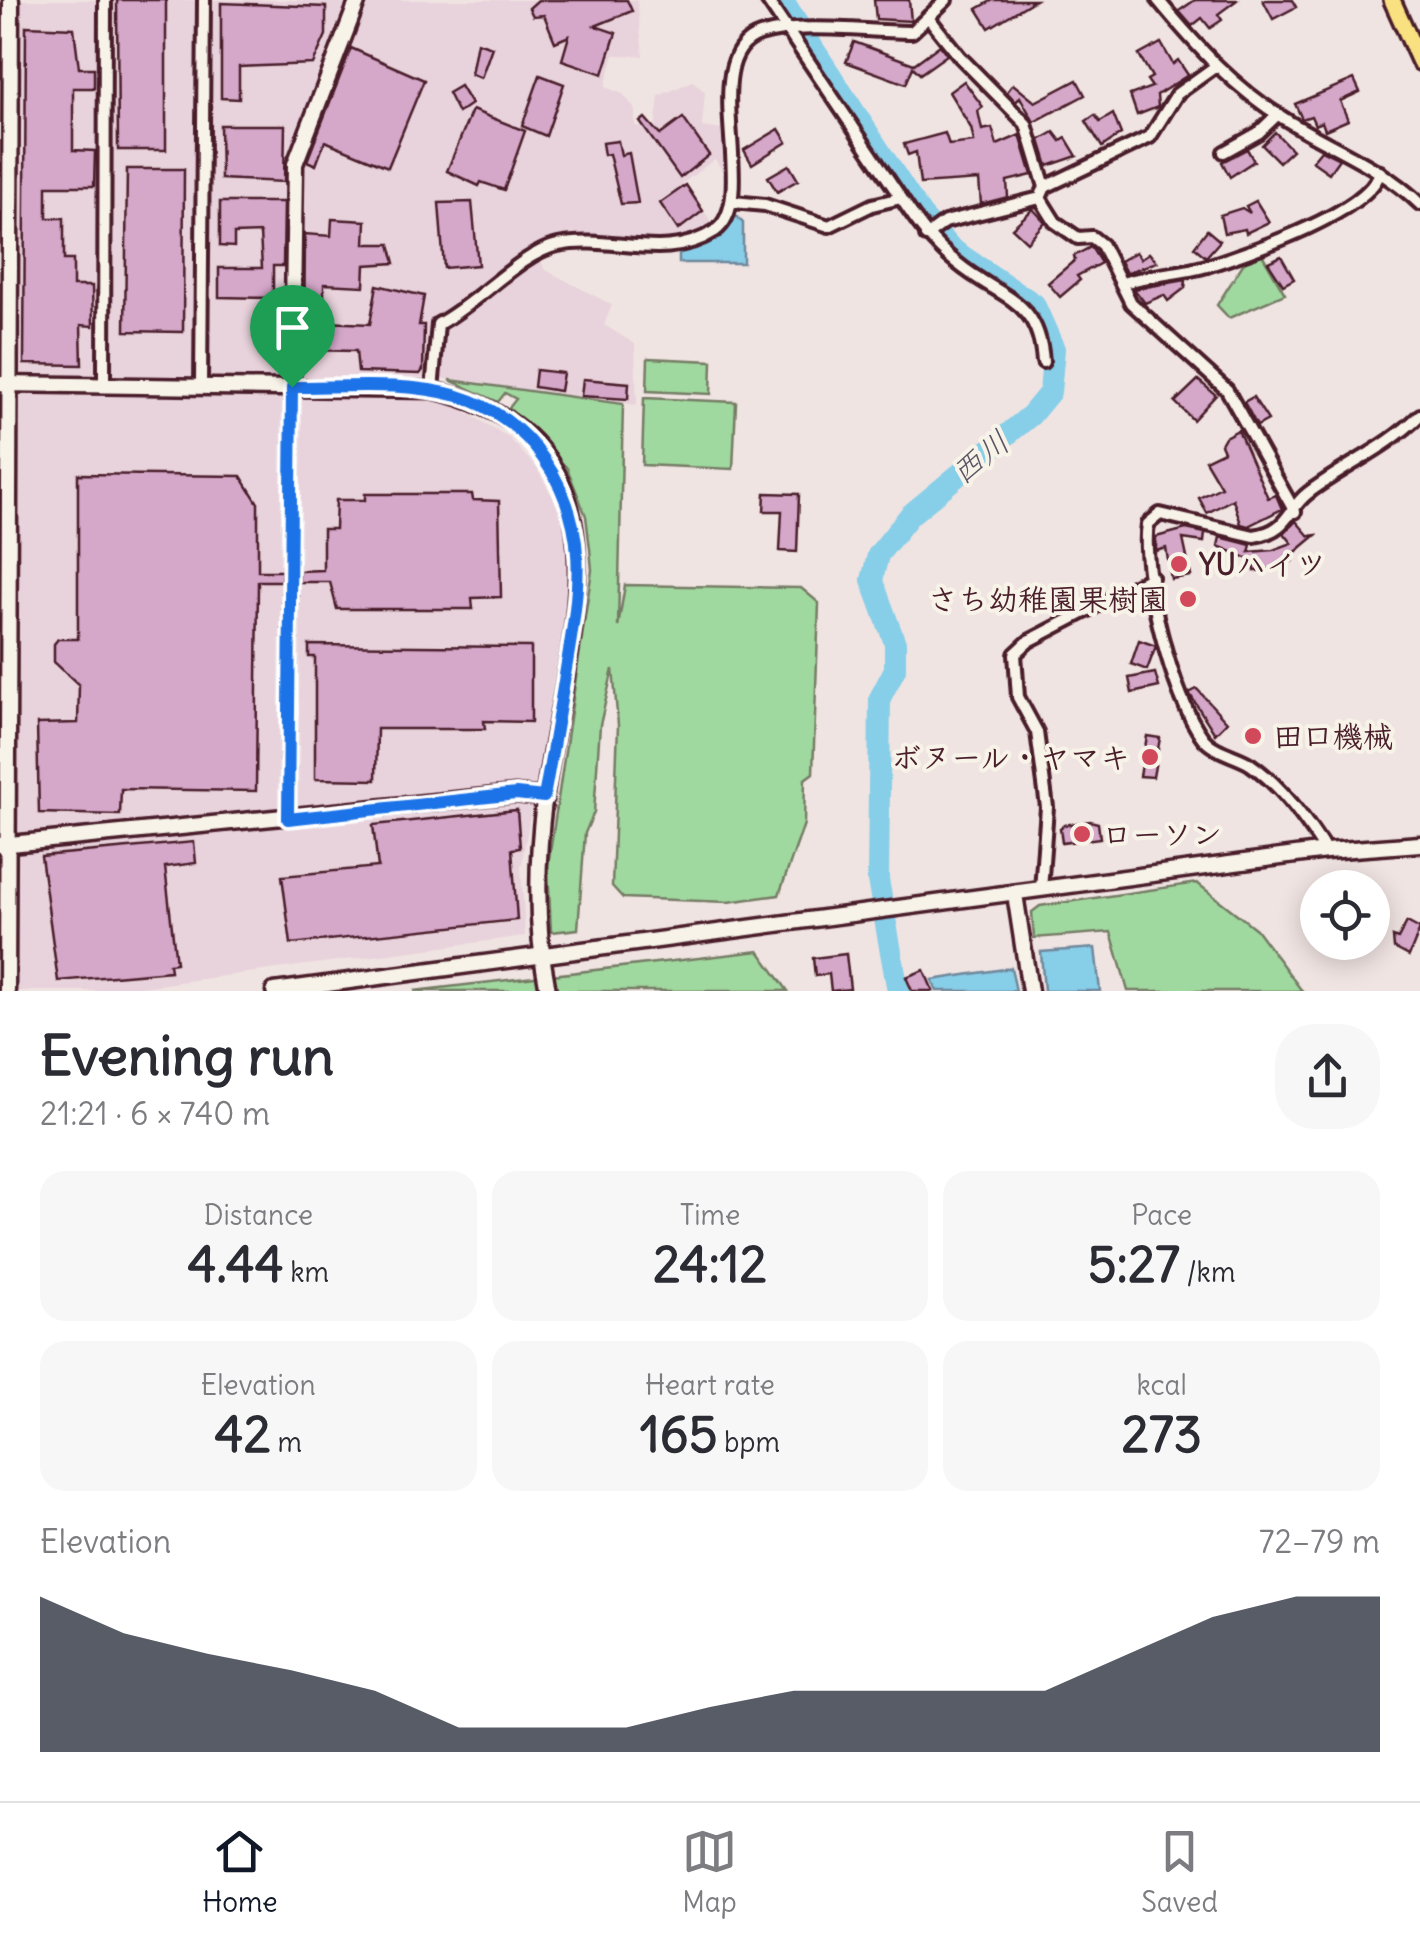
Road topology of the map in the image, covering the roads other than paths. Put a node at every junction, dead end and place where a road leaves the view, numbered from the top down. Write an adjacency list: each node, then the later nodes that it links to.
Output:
1 (11, 0): 15 (street)
2 (105, 0): 25 (street)
3 (204, 0): 26 (street)
4 (358, 0): 27 (street)
5 (768, 0): 10 (street)
6 (946, 0): 9 (street)
7 (1158, 0): 12 (street)
8 (1392, 0): 11 (main road)
9 (928, 17): 10 (street); 17 (street)
10 (793, 31): 18 (street); 19 (street)
11 (1420, 62)
12 (1216, 66): 13 (street); 17 (street)
13 (1278, 114): 14 (street); 16 (street)
14 (1224, 152)
15 (5, 170): 24 (street)
16 (1380, 172): 20 (street); 22 (street)
17 (1042, 192): 21 (street); 22 (street)
18 (902, 198): 19 (street); 21 (street)
19 (733, 202): 28 (street)
20 (1420, 204)
21 (926, 236): 23 (street)
22 (1124, 283): 30 (street)
23 (1043, 362)
24 (5, 384): 25 (street); 32 (street)
25 (104, 384): 26 (street)
26 (201, 386): 27 (street)
27 (292, 387): 28 (street); 34 (street)
28 (432, 390): 33 (street)
29 (1420, 415): 30 (street)
30 (1295, 512): 31 (street)
31 (1152, 578): 37 (street); 38 (street)
32 (5, 615): 35 (street)
33 (544, 797): 34 (street); 40 (street)
34 (288, 819): 35 (street)
35 (4, 844): 41 (street)
36 (1420, 844): 37 (street)
37 (1326, 851): 38 (street)
38 (1041, 890): 39 (street)
39 (1015, 894): 40 (street); 44 (street)
40 (542, 957): 42 (street); 43 (street)
41 (7, 991)
42 (274, 991)
43 (548, 991)
44 (1030, 991)

